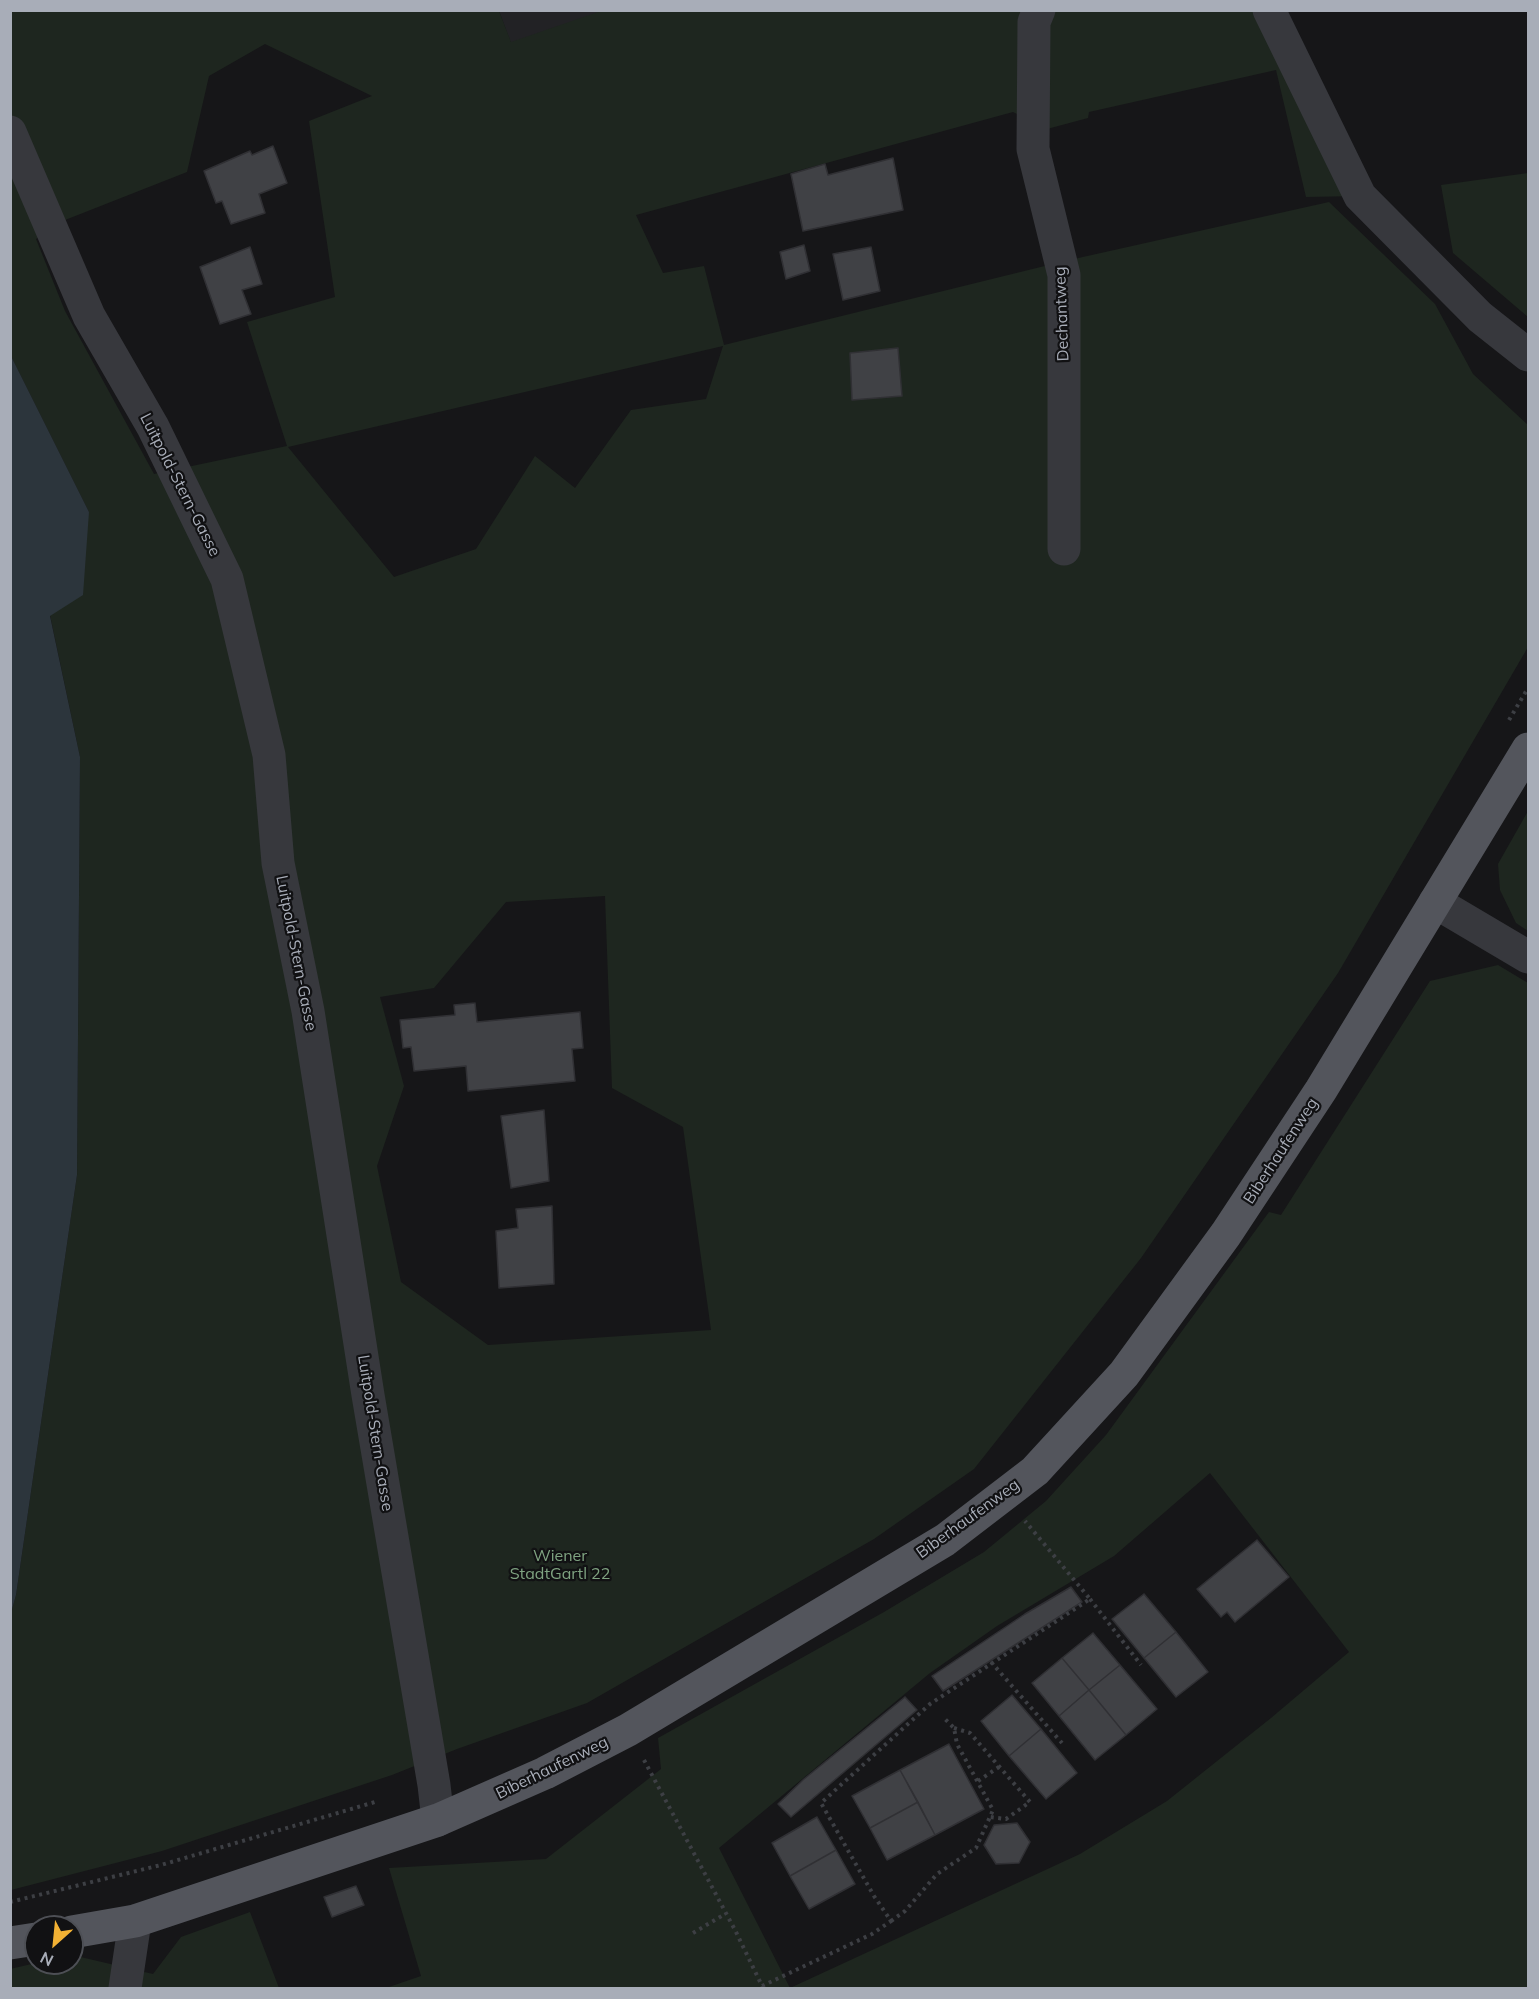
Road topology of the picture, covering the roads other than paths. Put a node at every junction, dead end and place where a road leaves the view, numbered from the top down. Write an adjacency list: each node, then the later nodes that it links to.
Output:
1 (1039, 10): 5 (street, Dechantweg)
2 (1269, 10): 4 (street)
3 (10, 132): 9 (street, Luitpold-Stern-Gasse)
4 (1528, 355)
5 (1064, 549)
6 (1528, 749): 7 (main road, Biberhaufenweg)
7 (1436, 902): 8 (street); 9 (main road, Biberhaufenweg)
8 (1528, 957)
9 (438, 1820): 10 (main road, Biberhaufenweg)
10 (135, 1921): 11 (main road, Biberhaufenweg); 12 (street)
11 (84, 1930)
12 (125, 1989)

